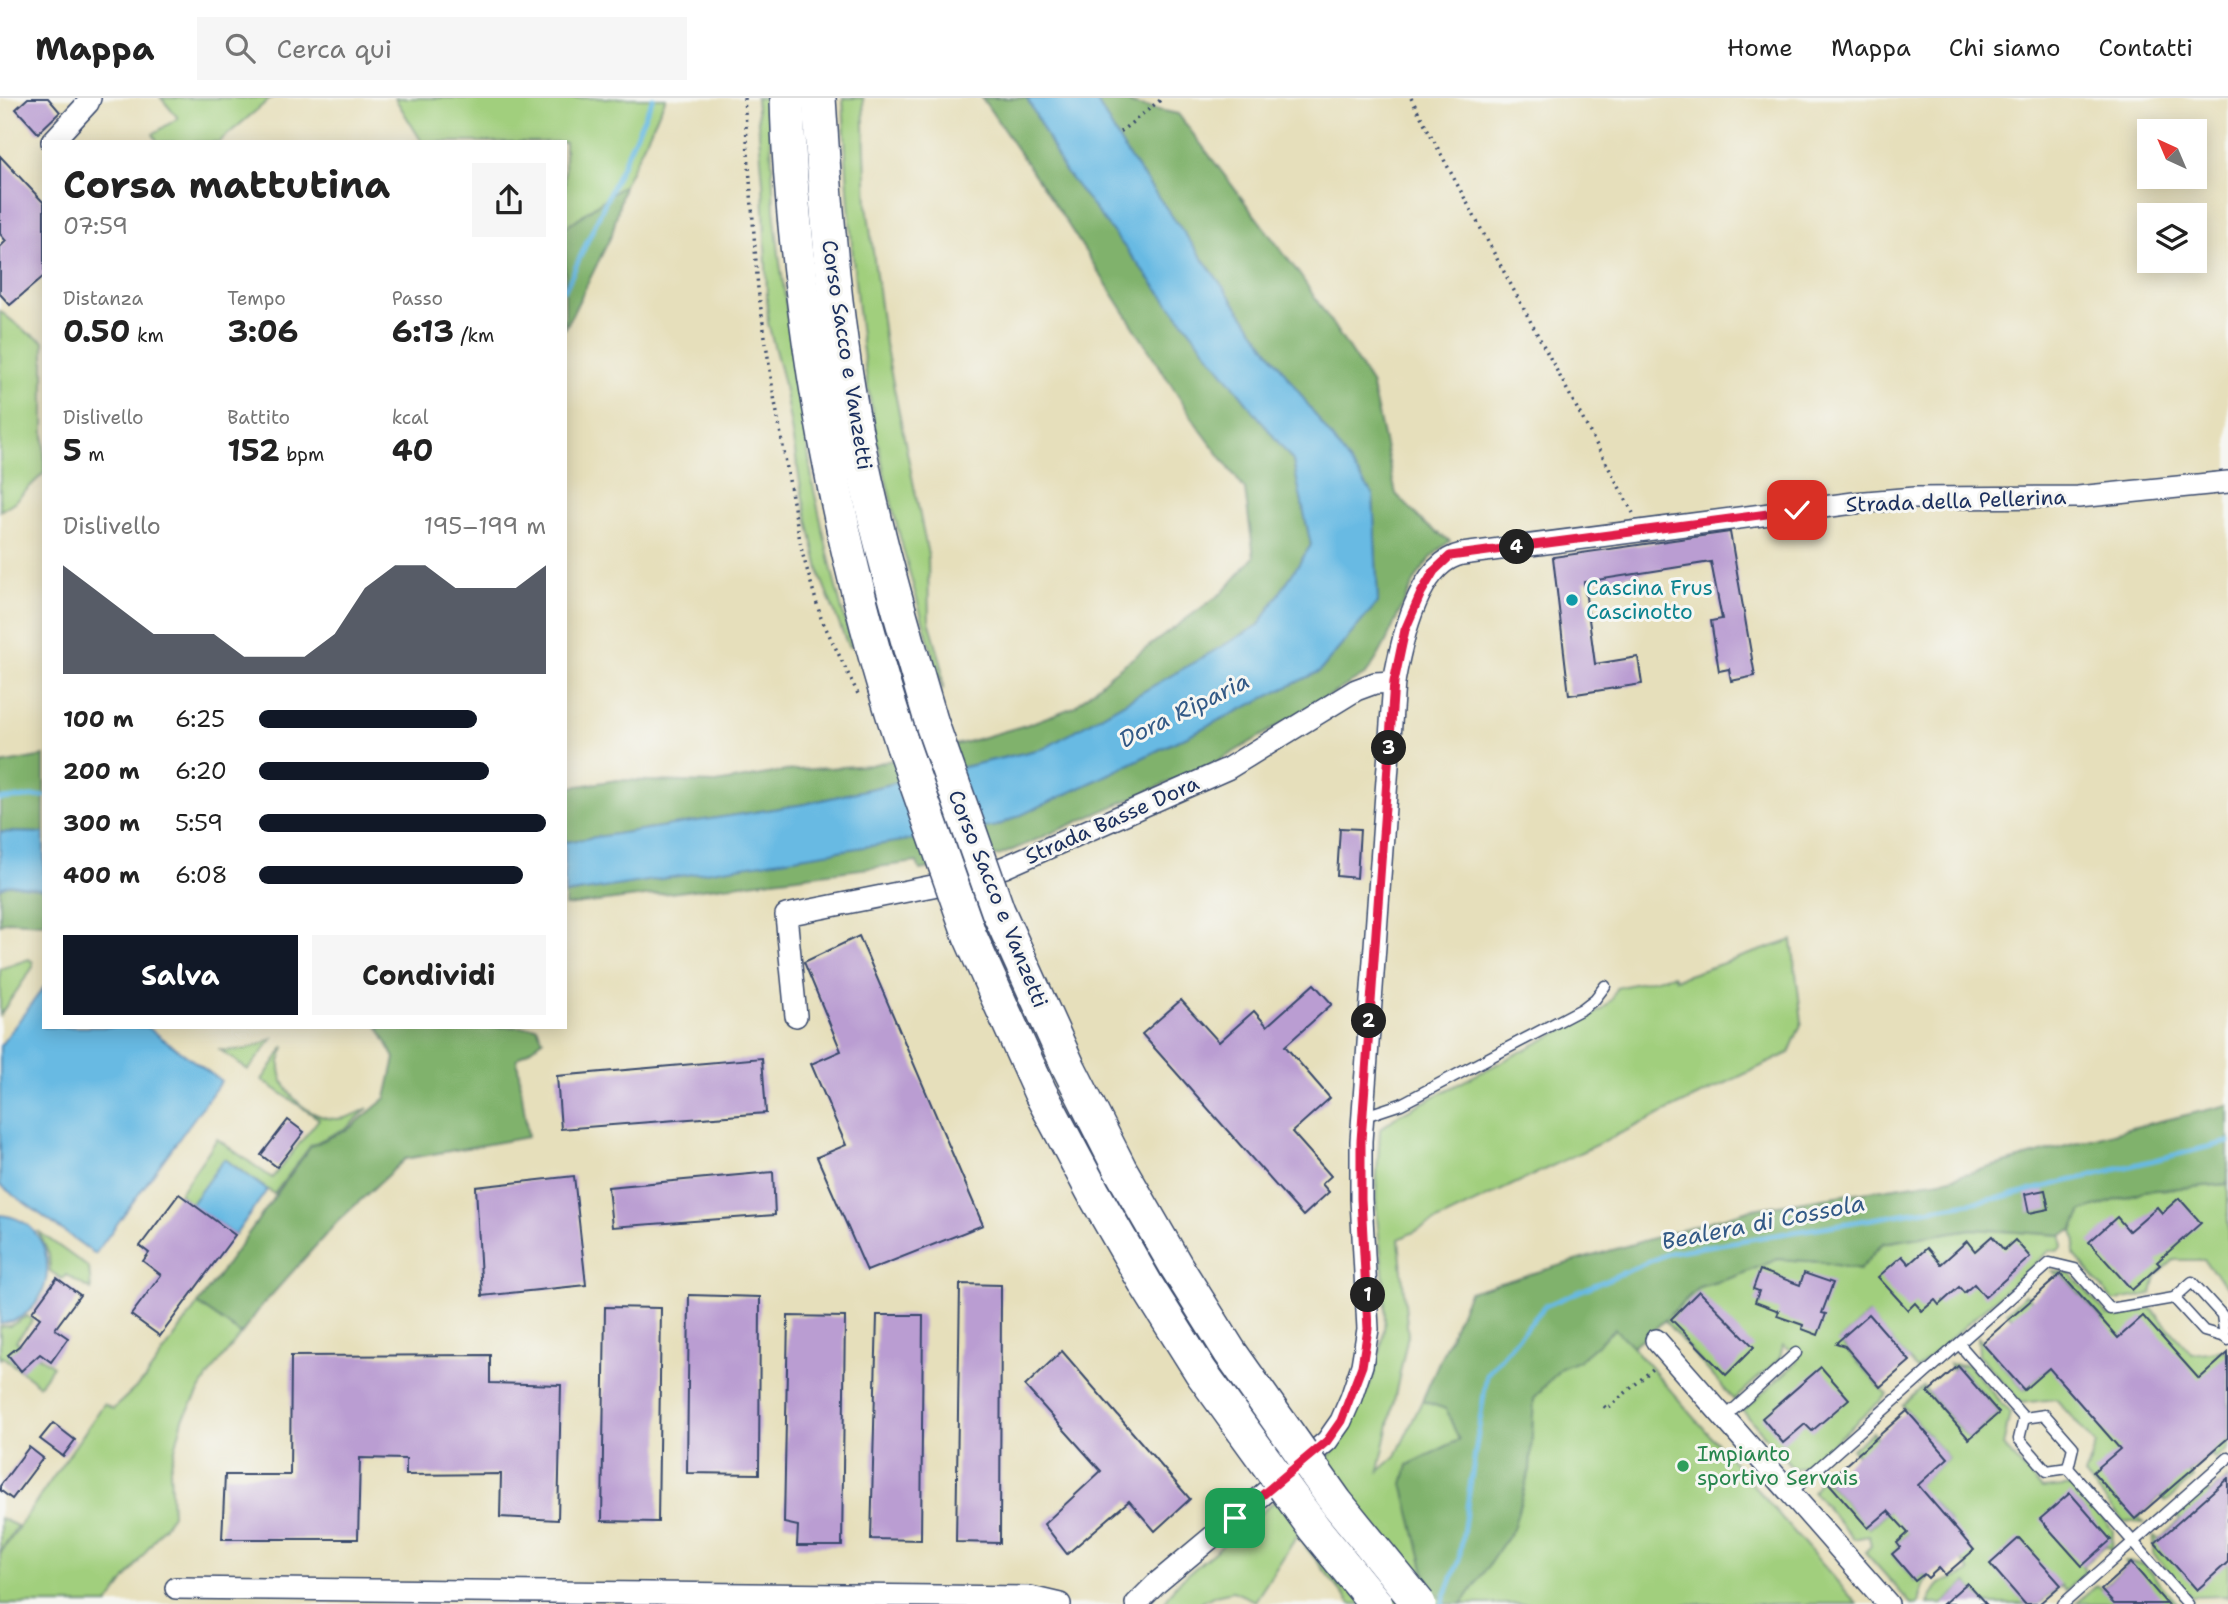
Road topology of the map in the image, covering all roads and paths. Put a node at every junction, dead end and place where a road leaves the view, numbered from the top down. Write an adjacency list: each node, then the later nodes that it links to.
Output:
1 (90, 98): 8 (street)
2 (744, 98): 12 (path)
3 (787, 98): 31 (main road, Corso Sacco e Vanzetti, bridge)
4 (819, 98): 32 (main road, Corso Sacco e Vanzetti, bridge)
5 (1163, 98): 7 (path)
6 (1411, 98): 10 (path)
7 (1120, 132)
8 (54, 140)
9 (2228, 482): 10 (street, Strada della Pellerina)
10 (1642, 531): 11 (street, Strada della Pellerina)
11 (1394, 682): 14 (street, Strada Basse Dora); 15 (street, Strada della Pellerina)
12 (862, 707)
13 (1605, 986): 15 (lane)
14 (796, 1016)
15 (1362, 1117): 30 (street, Strada della Pellerina)
16 (2174, 1298): 17 (lane); 17 (lane); 18 (lane)
17 (2227, 1339)
18 (1959, 1344): 23 (lane); 26 (lane)
19 (1663, 1348): 21 (path); 22 (street)
20 (1796, 1353): 22 (lane)
21 (1604, 1406)
22 (1724, 1418): 26 (street)
23 (2024, 1418): 25 (lane); 25 (lane)
24 (2228, 1458): 27 (lane)
25 (2068, 1468): 27 (lane)
26 (1790, 1493): 33 (street)
27 (2133, 1542): 34 (lane); 35 (lane)
28 (176, 1588): 29 (street)
29 (1060, 1604)
30 (1136, 1604)
31 (1376, 1604)
32 (1419, 1604)
33 (1888, 1604)
34 (2063, 1604)
35 (2188, 1604)

